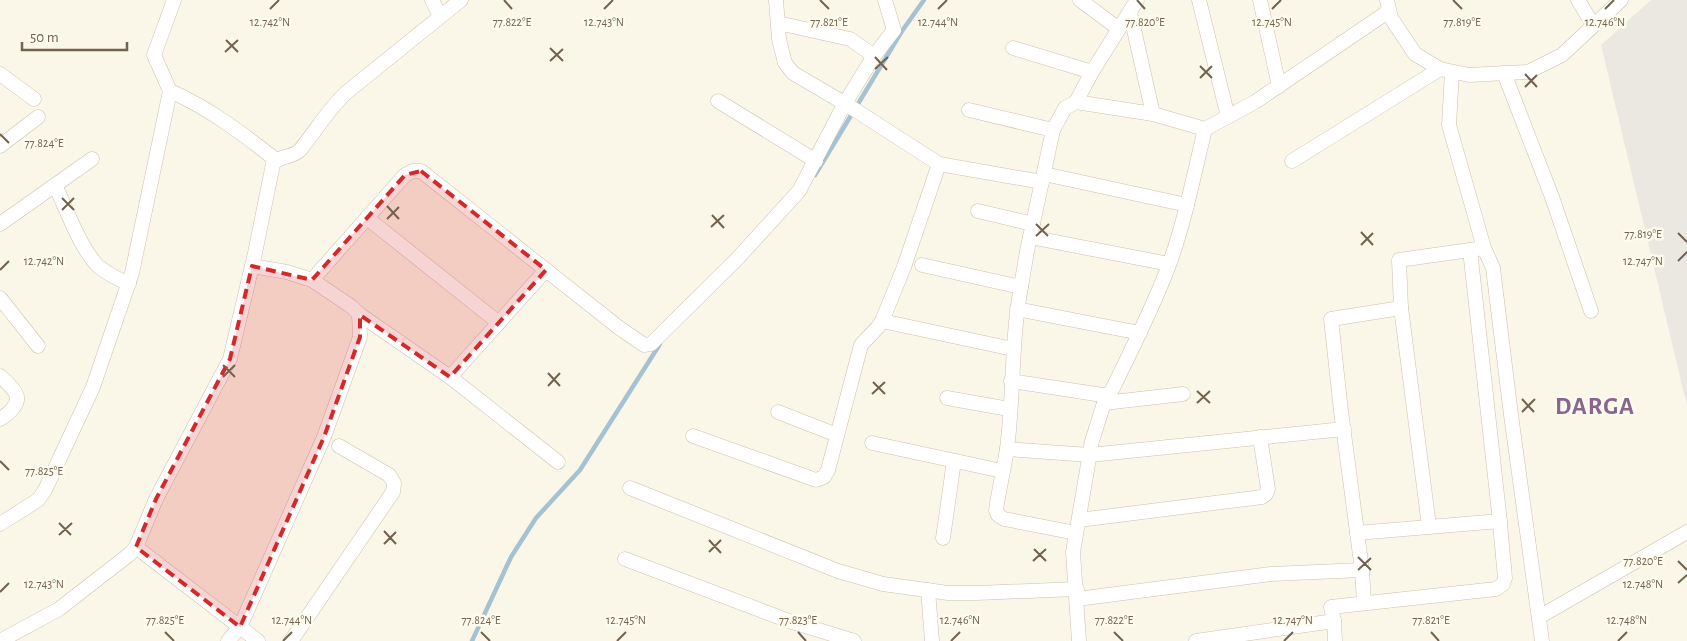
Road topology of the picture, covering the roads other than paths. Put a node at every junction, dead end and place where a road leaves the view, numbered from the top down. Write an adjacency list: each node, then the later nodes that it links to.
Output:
1 (174, 0): 25 (street)
2 (432, 0): 14 (street)
3 (461, 0): 14 (street)
4 (776, 0): 15 (street)
5 (885, 0): 19 (street)
6 (1080, 0): 17 (street)
7 (1138, 0): 13 (street)
8 (1199, 0): 33 (street)
9 (1260, 0): 24 (street)
10 (1578, 0): 16 (street)
11 (1621, 0): 16 (street)
12 (1388, 6): 20 (street); 24 (street)
13 (1130, 12): 17 (street); 31 (street)
14 (440, 16): 38 (street)
15 (778, 23): 19 (street); 29 (street)
16 (1593, 26): 23 (street)
17 (1119, 29): 21 (street)
18 (1013, 48): 21 (street)
19 (874, 56): 29 (street)
20 (1446, 70): 23 (street); 40 (street); 49 (street)
21 (1092, 72): 28 (street)
22 (0, 74): 26 (street)
23 (1504, 74): 60 (street)
24 (1280, 86): 33 (street)
25 (170, 91): 38 (street); 55 (street)
26 (34, 99)
27 (718, 101): 39 (street)
28 (1076, 102): 31 (street); 35 (street)
29 (847, 104): 39 (street); 41 (street)
30 (969, 110): 35 (street)
31 (1153, 114): 34 (street)
32 (38, 117): 36 (street)
33 (1228, 117): 34 (street)
34 (1205, 129): 44 (street)
35 (1053, 130): 42 (street)
36 (0, 146)
37 (92, 159): 43 (street)
38 (276, 160): 52 (street)
39 (816, 161): 53 (street)
40 (1292, 161)
41 (939, 164): 42 (street); 62 (street)
42 (1043, 178): 44 (street); 48 (street)
43 (55, 185): 47 (street); 55 (street)
44 (1186, 205): 50 (street)
45 (978, 211): 48 (street)
46 (367, 218): 53 (street); 54 (street); 63 (street)
47 (0, 224)
48 (1032, 231): 50 (street); 56 (street)
49 (1477, 249): 58 (street); 88 (street); 101 (street)
50 (1169, 264): 64 (street)
51 (922, 265): 56 (street)
52 (252, 266): 54 (street); 95 (street)
53 (546, 270): 63 (street)
54 (312, 280): 61 (street)
55 (129, 284): 89 (street)
56 (1021, 287): 59 (street)
57 (0, 298): 65 (street)
58 (1401, 308): 76 (street); 90 (street)
59 (1017, 309): 64 (street); 66 (street)
60 (1591, 311)
61 (359, 314): 68 (street); 103 (street)
62 (882, 320): 66 (street); 77 (street)
63 (499, 323): 68 (street)
64 (1140, 333): 72 (street)
65 (38, 346)
66 (1013, 349): 69 (street)
67 (0, 376): 75 (street)
68 (450, 377): 85 (street)
69 (1012, 381): 72 (street); 73 (street)
70 (1183, 394): 72 (street)
71 (947, 398): 73 (street)
72 (1106, 400): 83 (street)
73 (1009, 409): 82 (street)
74 (778, 412): 77 (street)
75 (0, 419)
76 (1344, 429): 79 (street); 93 (street)
77 (837, 435): 78 (street)
78 (694, 436)
79 (1260, 437): 83 (street); 91 (street)
80 (872, 443): 84 (street)
81 (340, 446): 107 (street)
82 (1006, 449): 83 (street); 86 (street)
83 (1090, 455): 91 (street)
84 (954, 461): 86 (street); 94 (street)
85 (558, 462)
86 (1002, 471): 91 (street)
87 (630, 488): 98 (street)
88 (1500, 521): 90 (street); 100 (street)
89 (0, 524)
90 (1429, 526): 93 (street)
91 (1078, 527): 99 (street)
92 (1687, 532): 101 (street)
93 (1357, 533): 97 (street)
94 (943, 538)
95 (136, 547): 103 (street); 105 (street)
96 (625, 559): 108 (street)
97 (1362, 570): 99 (street); 100 (street)
98 (928, 590): 99 (street); 109 (street)
99 (1077, 594): 110 (street)
100 (1364, 603): 102 (street)
101 (1539, 617): 113 (street)
102 (1334, 621): 111 (street); 112 (street)
103 (240, 627): 104 (street); 106 (street)
104 (256, 640)
105 (0, 641)
106 (228, 641)
107 (291, 641)
108 (854, 641)
109 (932, 641)
110 (1079, 641)
111 (1196, 641)
112 (1336, 641)
113 (1542, 641)

